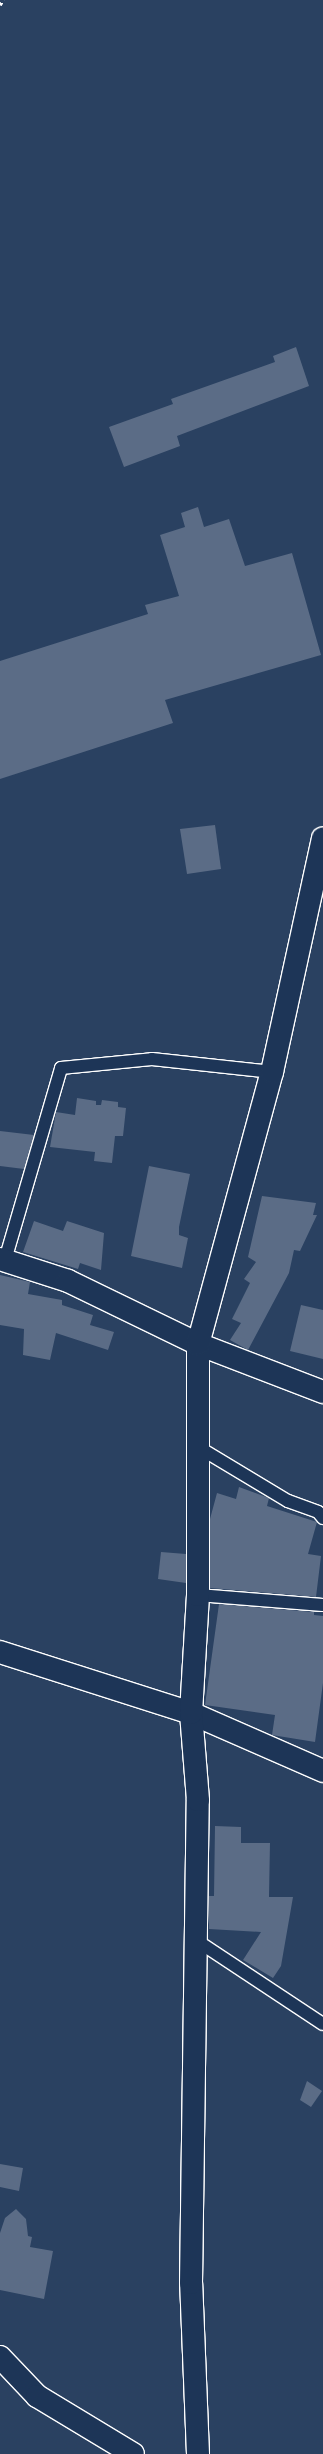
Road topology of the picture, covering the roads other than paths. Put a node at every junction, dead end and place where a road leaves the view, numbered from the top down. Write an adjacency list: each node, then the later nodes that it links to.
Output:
1 (323, 838): 2 (street)
2 (272, 1072): 3 (lane); 4 (street)
3 (2, 1260): 4 (street)
4 (198, 1344): 5 (street); 6 (street)
5 (323, 1392)
6 (198, 1447): 7 (lane); 8 (street)
7 (323, 1518)
8 (198, 1595): 9 (lane); 11 (street)
9 (323, 1605)
10 (0, 1652): 11 (street)
11 (191, 1713): 12 (street); 13 (street)
12 (323, 1771)
13 (196, 1940): 14 (lane); 17 (street)
14 (323, 2024)
15 (0, 2357): 16 (street)
16 (133, 2454)
17 (198, 2454)

